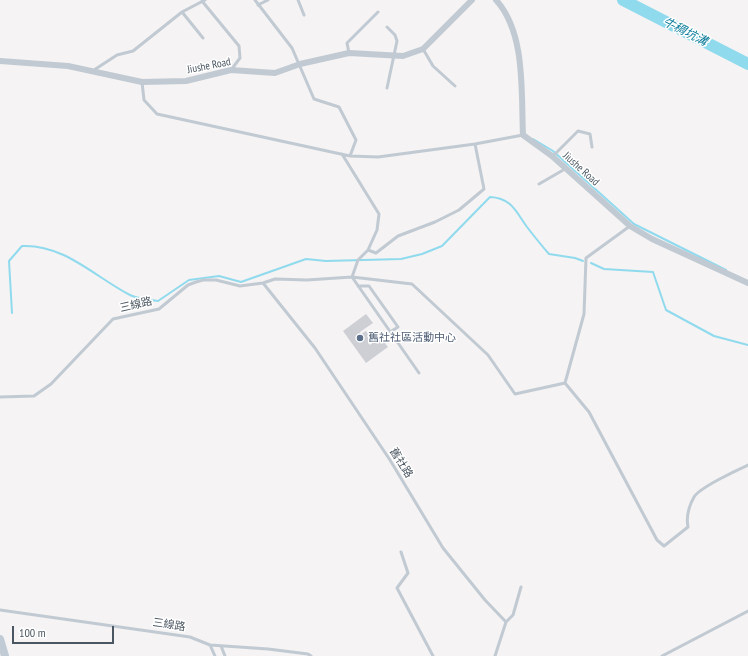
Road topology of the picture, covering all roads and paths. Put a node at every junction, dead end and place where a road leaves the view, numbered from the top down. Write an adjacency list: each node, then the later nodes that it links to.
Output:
1 (255, 0): 7 (lane)
2 (268, 0): 7 (lane)
3 (298, 0): 10 (lane)
4 (472, 0): 13 (street, Jiushe Road)
5 (496, 0): 23 (street)
6 (203, 1): 8 (lane); 19 (lane)
7 (258, 5): 17 (lane)
8 (182, 12): 12 (lane); 18 (lane)
9 (378, 12): 14 (lane)
10 (304, 15)
11 (387, 27): 15 (lane)
12 (203, 38)
13 (423, 49): 15 (street, Jiushe Road); 21 (lane)
14 (349, 53): 15 (street, Jiushe Road); 17 (street, Jiushe Road)
15 (392, 57): 22 (lane)
16 (0, 61): 18 (street, Jiushe Road)
17 (300, 64): 19 (street, Jiushe Road); 27 (lane)
18 (94, 70): 20 (street, Jiushe Road)
19 (231, 70): 20 (street, Jiushe Road)
20 (142, 82): 26 (lane)
21 (455, 86)
22 (387, 88)
23 (523, 135): 24 (lane); 28 (street, Jiushe Road)
24 (475, 144): 27 (lane); 32 (lane)
25 (592, 147): 28 (lane)
26 (342, 154): 27 (lane); 32 (lane)
27 (350, 156)
28 (552, 156): 29 (street, Jiushe Road)
29 (565, 169): 30 (lane); 31 (street, Jiushe Road)
30 (539, 184)
31 (630, 226): 35 (street, Jiushe Road); 39 (lane)
32 (368, 250): 33 (lane)
33 (352, 277): 34 (lane); 36 (lane); 39 (lane)
34 (263, 283): 40 (lane, 三線路); 46 (lane, 舊社路)
35 (748, 283)
36 (358, 286): 37 (lane); 37 (lane)
37 (390, 332): 38 (lane)
38 (419, 373)
39 (565, 383): 41 (lane)
40 (0, 397)
41 (748, 465)
42 (401, 552): 54 (lane)
43 (520, 587): 46 (lane)
44 (0, 610): 48 (lane, 三線路)
45 (748, 611): 56 (lane)
46 (506, 622): 55 (lane)
47 (0, 638): 50 (street)
48 (210, 645): 49 (lane, 三線路); 51 (lane)
49 (221, 646): 52 (lane); 53 (lane, 三線路)
50 (5, 656)
51 (215, 656)
52 (225, 656)
53 (311, 656)
54 (433, 656)
55 (495, 656)
56 (662, 656)

